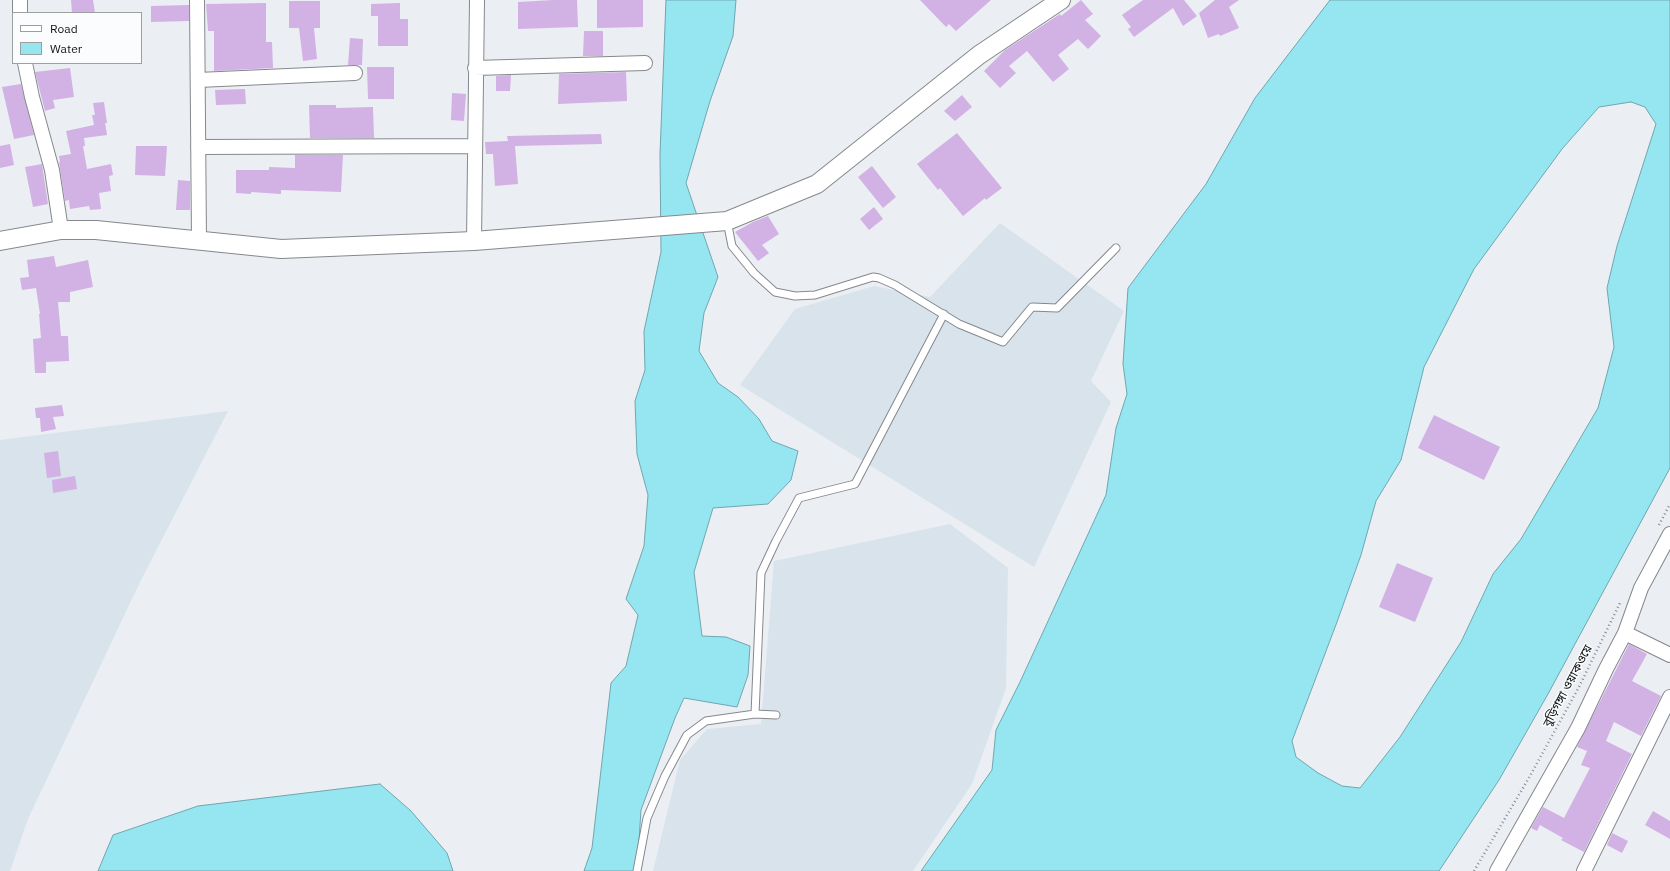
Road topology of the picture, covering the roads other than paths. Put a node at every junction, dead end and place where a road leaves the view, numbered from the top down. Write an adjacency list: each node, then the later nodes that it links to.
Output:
1 (20, 0): 5 (street)
2 (197, 0): 10 (street)
3 (477, 0): 8 (street)
4 (1061, 0): 13 (street)
5 (20, 12)
6 (646, 63): 8 (street)
7 (25, 64): 14 (street)
8 (475, 68): 11 (street)
9 (355, 73): 10 (street)
10 (198, 80): 12 (street)
11 (475, 146): 12 (street); 17 (street)
12 (198, 147): 15 (street)
13 (727, 221): 17 (street); 19 (lane)
14 (61, 230): 15 (street); 16 (street)
15 (199, 240): 17 (street)
16 (0, 241)
17 (474, 241)
18 (1116, 248): 19 (lane)
19 (944, 314): 24 (lane)
20 (1663, 533): 21 (street)
21 (1625, 633): 22 (street); 27 (street)
22 (1670, 655)
23 (1670, 697): 28 (street)
24 (755, 714): 25 (lane); 26 (lane)
25 (776, 716)
26 (637, 871)
27 (1496, 871)
28 (1584, 871)

